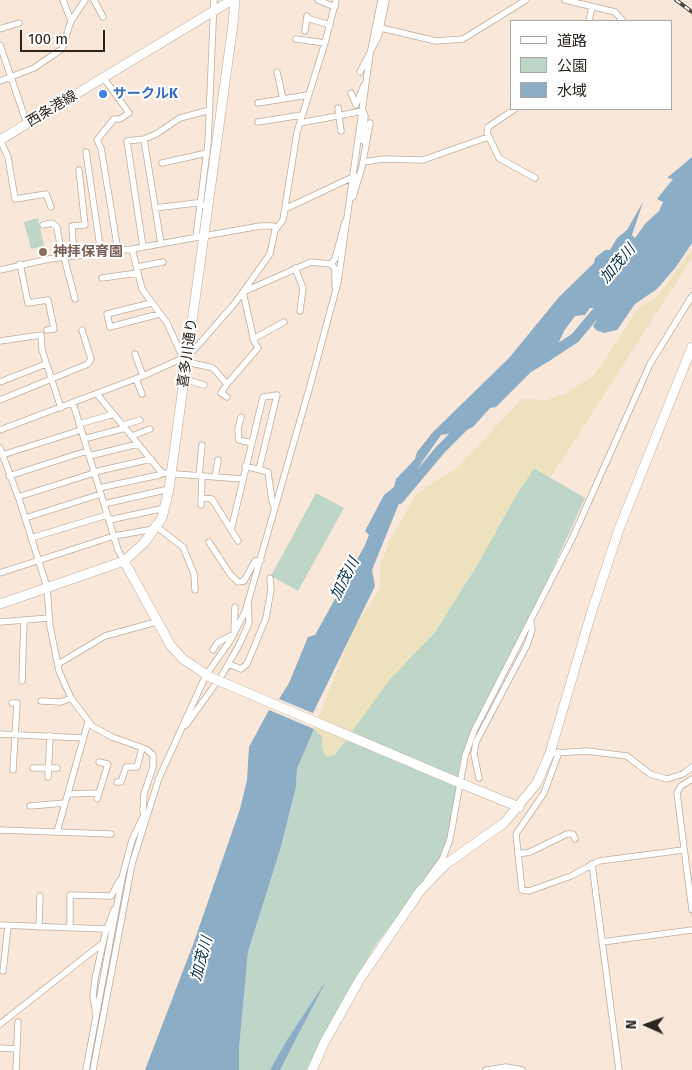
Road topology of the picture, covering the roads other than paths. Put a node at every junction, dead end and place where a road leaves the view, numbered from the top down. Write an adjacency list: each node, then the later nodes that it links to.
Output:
1 (63, 0): 18 (street)
2 (84, 0): 18 (street)
3 (94, 0): 15 (street)
4 (214, 0): 14 (street)
5 (234, 0): 14 (street, 西条港線); 59 (street, 喜多川通り)
6 (318, 0): 12 (street)
7 (336, 0): 12 (street)
8 (381, 0): 27 (street)
9 (386, 0): 21 (street)
10 (526, 0): 21 (street)
11 (565, 0): 13 (street)
12 (335, 7): 20 (street)
13 (592, 7): 16 (street); 17 (street)
14 (213, 11): 31 (street, 西条港線); 39 (street)
15 (103, 17)
16 (589, 20)
17 (622, 20)
18 (71, 21): 30 (street)
19 (19, 23): 22 (street)
20 (330, 25): 23 (street); 25 (street)
21 (381, 28): 27 (street)
22 (0, 29)
23 (305, 31)
24 (296, 39): 25 (street)
25 (326, 43): 35 (street)
26 (0, 46): 30 (street)
27 (370, 54): 29 (street); 33 (street)
28 (277, 72): 36 (street)
29 (360, 72)
30 (12, 77): 32 (street); 47 (street)
31 (103, 77): 47 (street, 西条港線); 70 (street)
32 (0, 81)
33 (367, 82): 34 (street); 41 (street)
34 (351, 93)
35 (308, 95): 36 (street); 42 (street)
36 (283, 99): 37 (street)
37 (258, 103)
38 (338, 108): 43 (street)
39 (210, 110): 50 (street); 53 (street)
40 (514, 110): 49 (street)
41 (363, 111): 43 (street); 54 (street); 57 (street)
42 (302, 115): 44 (street); 45 (street)
43 (339, 116): 45 (street); 48 (street)
44 (258, 122)
45 (300, 123): 62 (street)
46 (370, 123): 54 (street)
47 (27, 124): 51 (street, 西条港線)
48 (341, 131)
49 (488, 136): 54 (street); 58 (street)
50 (144, 139): 61 (street); 68 (street)
51 (0, 140): 60 (street)
52 (86, 152): 71 (street)
53 (206, 153): 55 (street); 59 (street)
54 (363, 162): 57 (street); 63 (street)
55 (162, 163)
56 (79, 170): 72 (street)
57 (352, 177): 62 (street); 63 (street)
58 (535, 178)
59 (204, 205): 61 (street); 66 (street, 喜多川通り)
60 (51, 207)
61 (155, 208): 67 (street)
62 (285, 209): 65 (street)
63 (349, 211): 76 (street); 82 (street)
64 (43, 225): 73 (street)
65 (276, 228): 66 (street); 81 (street)
66 (200, 236): 67 (street); 95 (street, 喜多川通り)
67 (160, 244): 68 (street)
68 (143, 247): 69 (street)
69 (132, 249): 70 (street); 79 (street)
70 (118, 251): 71 (street)
71 (101, 253): 72 (street)
72 (74, 256): 73 (street)
73 (63, 257): 75 (street); 84 (street)
74 (162, 262): 79 (street)
75 (20, 264): 78 (street); 89 (street)
76 (331, 264): 77 (street); 82 (street)
77 (295, 268): 81 (street); 86 (street)
78 (0, 270)
79 (137, 270): 80 (street); 85 (street)
80 (102, 278)
81 (243, 292): 91 (street); 95 (street)
82 (336, 293): 141 (street)
83 (692, 296): 165 (street)
84 (75, 299)
85 (151, 303): 87 (street); 87 (street)
86 (300, 311)
87 (159, 314): 95 (street)
88 (284, 322): 91 (street)
89 (48, 330)
90 (82, 330): 100 (street)
91 (253, 339): 102 (street)
92 (0, 341): 96 (street)
93 (692, 347): 182 (street)
94 (135, 354): 97 (street)
95 (186, 358): 97 (street); 99 (street, 喜多川通り); 102 (street)
96 (46, 364): 100 (street); 101 (street)
97 (143, 376): 98 (street)
98 (136, 379): 104 (street); 105 (street)
99 (184, 379): 103 (street); 129 (street, 喜多川通り)
100 (51, 381): 107 (street); 109 (street)
101 (0, 382)
102 (227, 384): 106 (street)
103 (204, 385)
104 (97, 394): 108 (street); 110 (street)
105 (142, 394)
106 (227, 397)
107 (0, 400)
108 (72, 403): 109 (street); 113 (street)
109 (61, 408): 116 (street)
110 (114, 414): 113 (street); 114 (street)
111 (241, 417): 119 (street)
112 (140, 420): 114 (street)
113 (80, 427): 118 (street); 122 (street)
114 (124, 427): 117 (street); 118 (street)
115 (150, 429): 117 (street)
116 (0, 430)
117 (132, 436): 120 (street)
118 (84, 439): 123 (street)
119 (252, 443): 126 (street); 127 (street)
120 (138, 444): 123 (street); 124 (street)
121 (202, 445): 132 (street)
122 (1, 452): 130 (street)
123 (88, 454): 128 (street); 130 (street)
124 (151, 459): 128 (street); 129 (street)
125 (218, 460): 133 (street)
126 (246, 466): 127 (street); 134 (street)
127 (259, 469): 141 (street)
128 (94, 473): 136 (street); 137 (street)
129 (166, 473): 132 (street); 135 (street, 喜多川通り); 136 (street)
130 (9, 474): 131 (street); 137 (street)
131 (0, 475)
132 (200, 476): 133 (street); 138 (street)
133 (215, 477): 134 (street)
134 (243, 479): 146 (street)
135 (169, 489): 139 (street); 142 (street, 喜多川通り)
136 (100, 491): 139 (street); 144 (street)
137 (18, 497): 144 (street)
138 (201, 498): 140 (street); 146 (street)
139 (104, 504): 143 (street)
140 (201, 505)
141 (274, 507): 152 (street)
142 (166, 508): 143 (street); 145 (street, 喜多川通り)
143 (108, 517): 147 (street); 148 (street)
144 (25, 518): 148 (street)
145 (157, 528): 147 (street); 153 (street, 喜多川通り); 157 (street)
146 (231, 530): 149 (street)
147 (114, 536): 151 (street); 153 (street)
148 (31, 538): 151 (street)
149 (238, 541)
150 (209, 542): 152 (street)
151 (38, 560): 154 (street); 156 (street)
152 (261, 560): 159 (street)
153 (124, 561): 156 (street, 喜多川通り); 164 (street)
154 (0, 573)
155 (270, 578): 169 (street)
156 (47, 587): 158 (street, 喜多川通り); 161 (street)
157 (195, 590)
158 (0, 604)
159 (248, 604): 166 (street); 169 (street)
160 (235, 607): 166 (street)
161 (49, 618): 162 (street); 168 (street)
162 (24, 620): 163 (street); 171 (street)
163 (0, 622)
164 (156, 622): 168 (street); 170 (street)
165 (531, 622): 190 (street); 193 (street)
166 (234, 634): 167 (street); 170 (street)
167 (213, 650)
168 (58, 664): 172 (street)
169 (228, 664): 178 (street)
170 (208, 676): 178 (street); 193 (street, bridge)
171 (22, 681)
172 (71, 698): 173 (street); 175 (street)
173 (41, 701)
174 (12, 703): 177 (street)
175 (88, 722): 180 (street); 181 (street)
176 (0, 734): 177 (street)
177 (15, 734): 179 (street); 188 (street)
178 (179, 734): 198 (street)
179 (50, 736): 180 (street); 186 (street)
180 (83, 738): 194 (street)
181 (142, 748): 192 (street); 198 (street)
182 (554, 753): 184 (street); 197 (street); 204 (street)
183 (98, 762): 194 (street)
184 (692, 767)
185 (33, 768): 186 (street)
186 (48, 768): 187 (street); 189 (street)
187 (57, 768)
188 (13, 770)
189 (48, 777)
190 (479, 778)
191 (692, 779): 203 (street)
192 (117, 782)
193 (461, 783): 197 (street); 207 (street)
194 (68, 794): 195 (street)
195 (65, 803): 196 (street); 200 (street)
196 (30, 806)
197 (519, 807): 207 (street)
198 (145, 816): 206 (street); 227 (street)
199 (0, 830): 200 (street)
200 (57, 832): 201 (street)
201 (111, 834)
202 (575, 839): 204 (street)
203 (684, 850): 205 (street); 210 (street)
204 (518, 854): 205 (street)
205 (592, 864): 217 (street)
206 (122, 878): 209 (street); 214 (street)
207 (424, 886): 228 (street)
208 (40, 896): 213 (street)
209 (117, 905): 215 (street); 220 (street)
210 (692, 910)
211 (0, 925): 212 (street)
212 (8, 926): 213 (street); 219 (street)
213 (39, 927): 214 (street)
214 (70, 928): 215 (street)
215 (106, 929): 218 (street)
216 (692, 930): 217 (street)
217 (602, 942): 231 (street)
218 (102, 943): 220 (street); 222 (street)
219 (3, 971)
220 (96, 1017): 226 (street)
221 (18, 1022): 224 (street)
222 (0, 1024)
223 (0, 1048): 224 (street)
224 (17, 1049): 225 (street)
225 (16, 1070)
226 (86, 1070)
227 (93, 1070)
228 (312, 1070)
229 (486, 1070): 230 (street)
230 (522, 1070)
231 (619, 1070)

